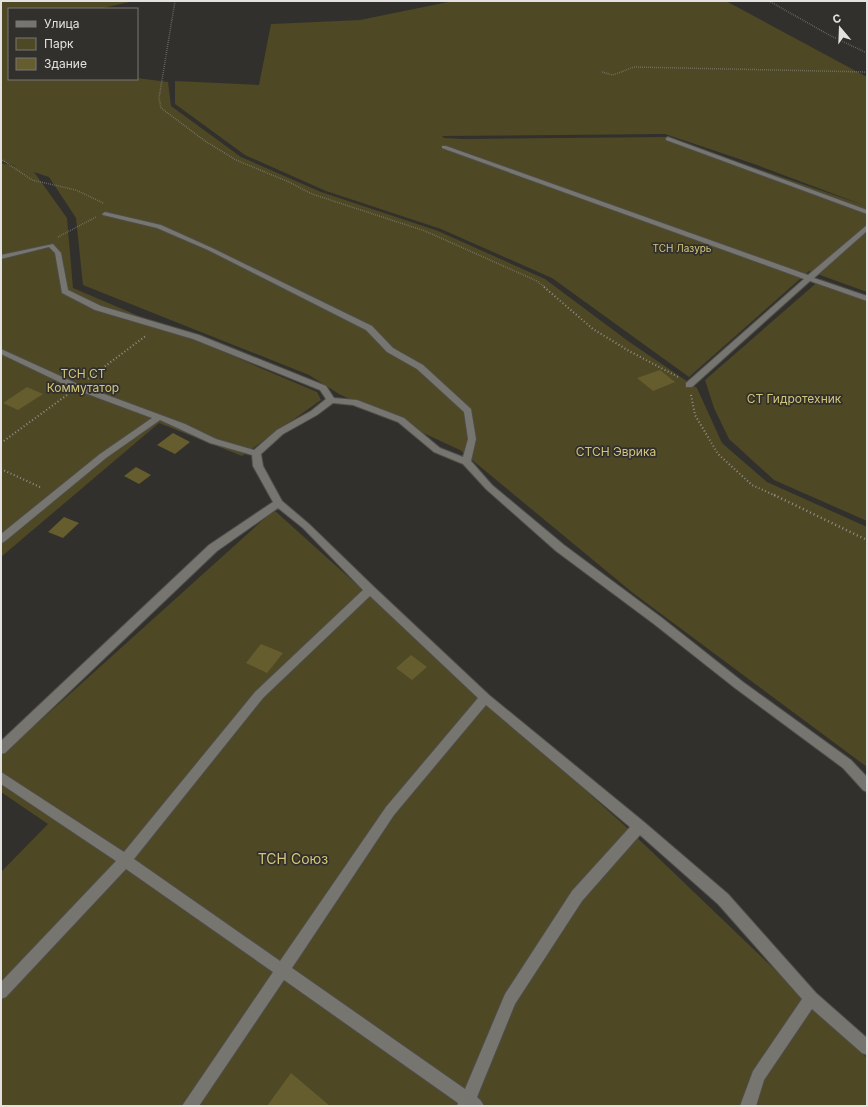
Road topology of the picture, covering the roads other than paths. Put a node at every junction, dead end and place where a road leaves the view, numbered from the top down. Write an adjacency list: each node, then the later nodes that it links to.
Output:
1 (668, 139): 3 (street)
2 (444, 147): 7 (street)
3 (867, 212)
4 (105, 214): 14 (street)
5 (867, 227): 7 (street)
6 (1, 257): 11 (street)
7 (809, 279): 8 (street); 10 (street)
8 (867, 299)
9 (1, 351): 12 (street)
10 (689, 385)
11 (331, 400): 13 (street); 14 (street)
12 (159, 417): 13 (street); 16 (street)
13 (256, 453): 15 (street)
14 (466, 462): 21 (street)
15 (278, 503): 17 (street); 19 (street)
16 (1, 539)
17 (370, 590): 18 (street); 23 (street)
18 (485, 698): 22 (street); 24 (street)
19 (1, 749)
20 (1, 777): 23 (street)
21 (867, 786)
22 (639, 826): 26 (street); 28 (street)
23 (125, 860): 24 (street); 25 (street)
24 (282, 971): 28 (street); 29 (street)
25 (1, 992)
26 (811, 998): 27 (street); 30 (street)
27 (867, 1048)
28 (470, 1104)
29 (190, 1106)
30 (748, 1106)

